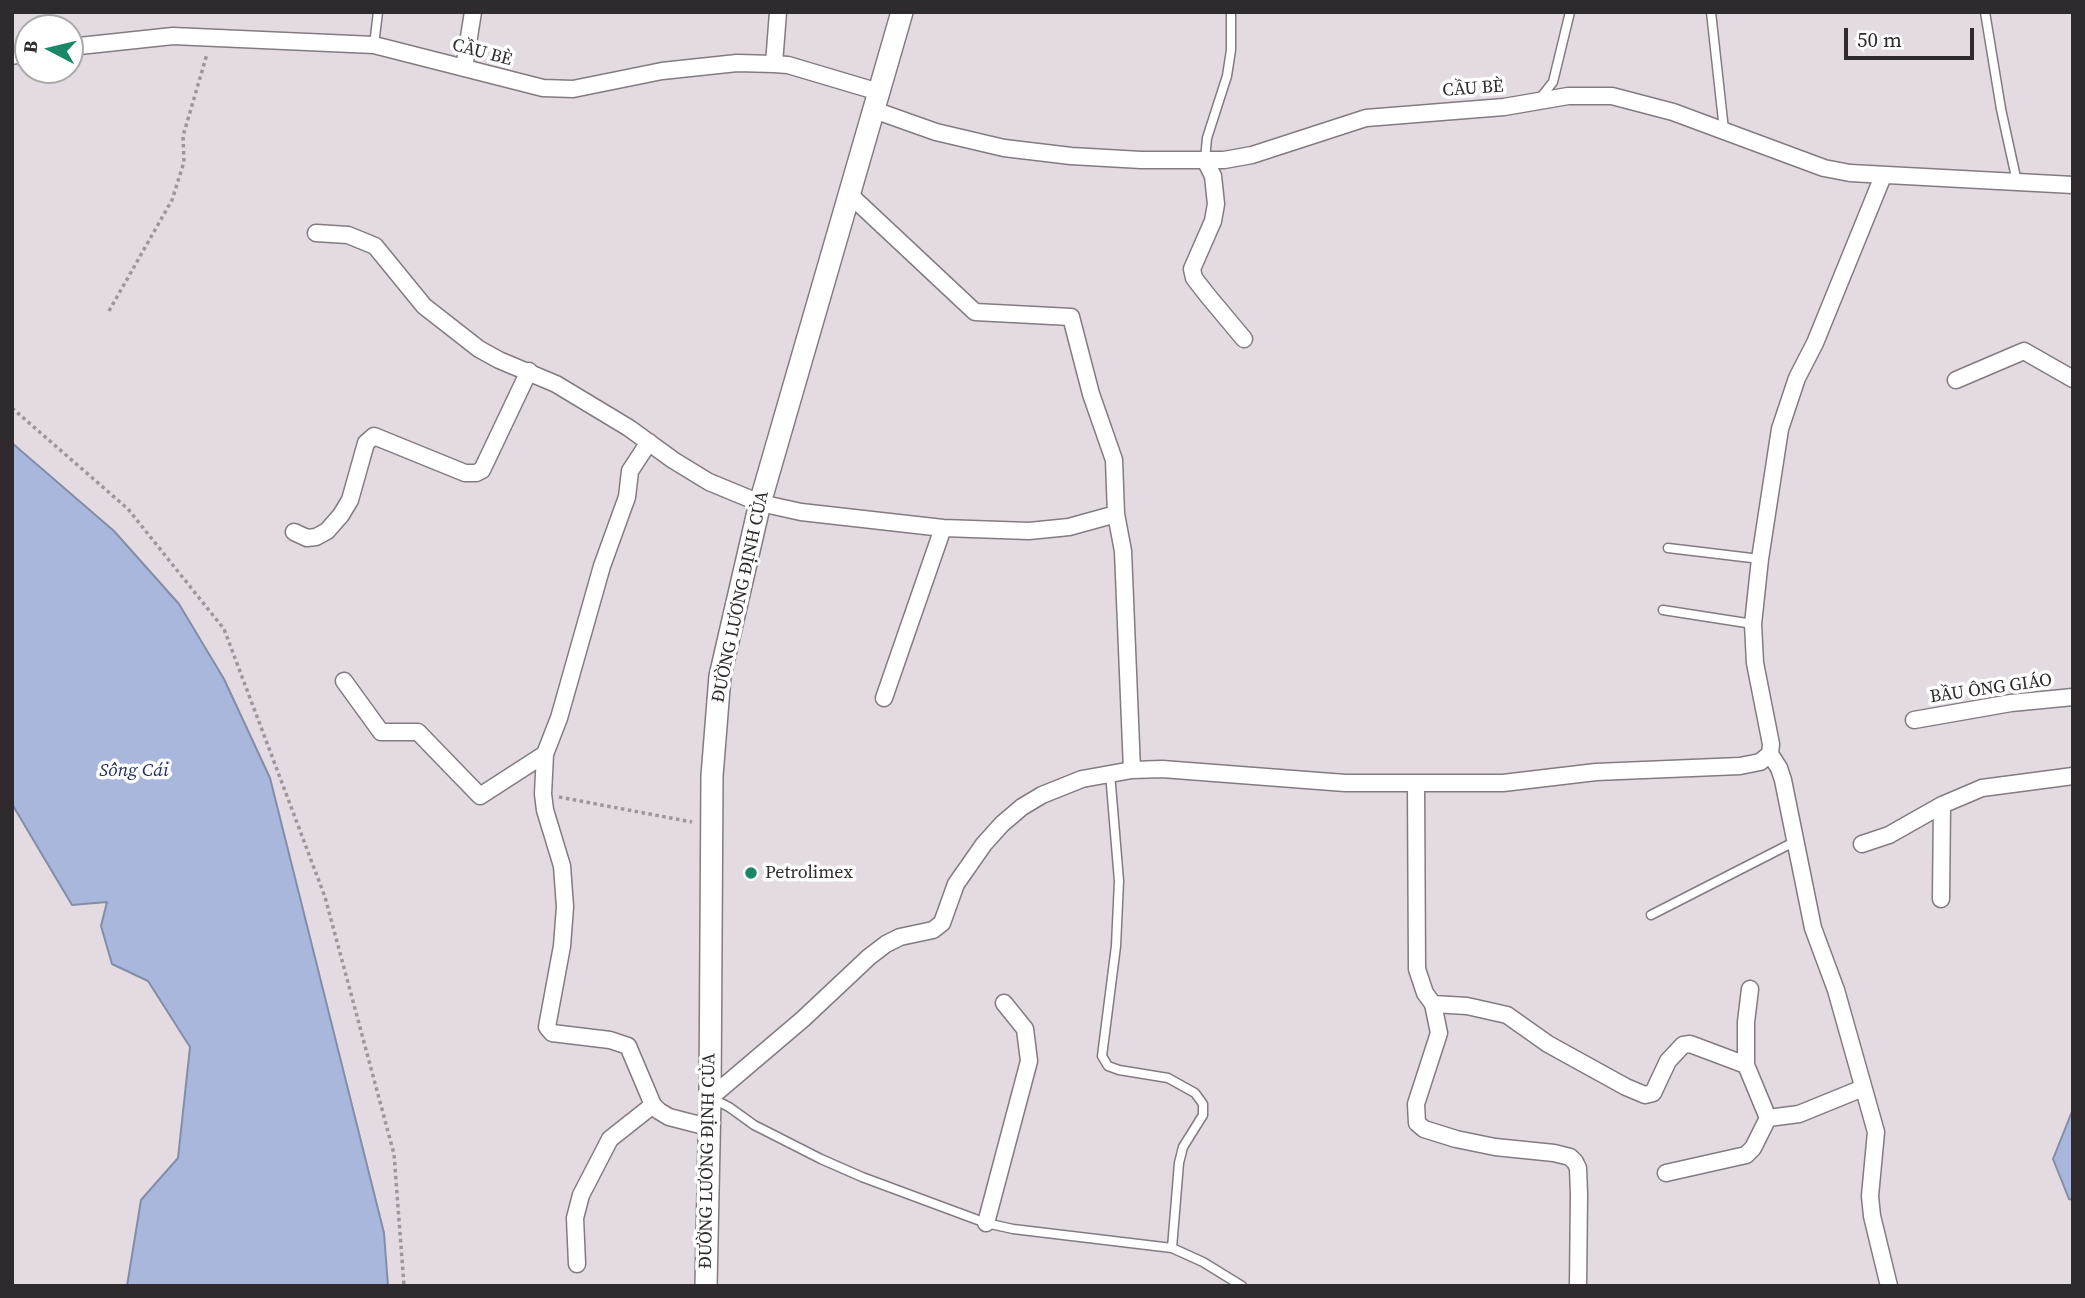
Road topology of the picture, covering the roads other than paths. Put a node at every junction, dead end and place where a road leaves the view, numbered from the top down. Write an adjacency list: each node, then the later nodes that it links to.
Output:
1 (378, 12): 9 (lane)
2 (473, 12): 12 (street)
3 (778, 12): 11 (street)
4 (902, 12): 13 (street, ĐƯỜNG LƯƠNG ĐỊNH CỦA)
5 (1231, 12): 16 (lane)
6 (1570, 12): 14 (lane)
7 (1712, 12): 15 (lane)
8 (1985, 12): 18 (lane)
9 (374, 45): 10 (street, CẦU BÈ); 12 (street, CẦU BÈ)
10 (84, 46)
11 (774, 64): 12 (street, CẦU BÈ); 13 (street, CẦU BÈ)
12 (464, 68)
13 (877, 101): 16 (street, CẦU BÈ); 20 (street, ĐƯỜNG LƯƠNG ĐỊNH CỦA)
14 (1536, 103): 15 (street, CẦU BÈ); 16 (street, CẦU BÈ)
15 (1724, 130): 17 (street, CẦU BÈ)
16 (1205, 160): 22 (street)
17 (1883, 176): 18 (street, CẦU BÈ); 32 (street)
18 (2017, 182): 19 (street, CẦU BÈ)
19 (2073, 185)
20 (849, 194): 27 (street, ĐƯỜNG LƯƠNG ĐỊNH CỦA); 28 (street)
21 (316, 233): 23 (street)
22 (1244, 339)
23 (529, 371): 26 (street); 30 (street)
24 (2073, 379): 25 (street)
25 (1956, 380)
26 (649, 442): 27 (street); 39 (street)
27 (760, 503): 29 (street); 55 (street, ĐƯỜNG LƯƠNG ĐỊNH CỦA)
28 (1116, 514): 29 (street); 41 (street)
29 (943, 528): 37 (street)
30 (294, 532)
31 (1668, 548): 32 (lane)
32 (1760, 559): 34 (street)
33 (1663, 610): 34 (lane)
34 (1753, 624): 40 (street)
35 (344, 681): 39 (street)
36 (2073, 697): 38 (street, BẦU ÔNG GIÁO)
37 (884, 698)
38 (1914, 720)
39 (545, 754): 56 (street)
40 (1770, 754): 44 (street); 46 (street)
41 (1132, 770): 42 (street); 44 (street)
42 (1110, 773): 55 (street); 61 (lane)
43 (2073, 776): 45 (street)
44 (1416, 784): 52 (street)
45 (1942, 806): 47 (street); 48 (street)
46 (1794, 842): 49 (lane); 54 (street)
47 (1862, 844)
48 (1941, 899)
49 (1651, 915)
50 (1750, 989): 53 (street)
51 (1004, 1003): 60 (street)
52 (1433, 1004): 53 (street); 65 (street)
53 (1746, 1065): 57 (street)
54 (1863, 1088): 57 (street); 66 (street)
55 (710, 1098): 58 (street, ĐƯỜNG LƯƠNG ĐỊNH CỦA); 60 (lane)
56 (653, 1105): 58 (street); 62 (street)
57 (1768, 1118): 59 (street)
58 (708, 1127): 63 (street, ĐƯỜNG LƯƠNG ĐỊNH CỦA)
59 (1666, 1173)
60 (986, 1223): 61 (lane)
61 (1172, 1248): 64 (lane)
62 (577, 1264)
63 (706, 1286)
64 (1242, 1286)
65 (1578, 1286)
66 (1889, 1286)

